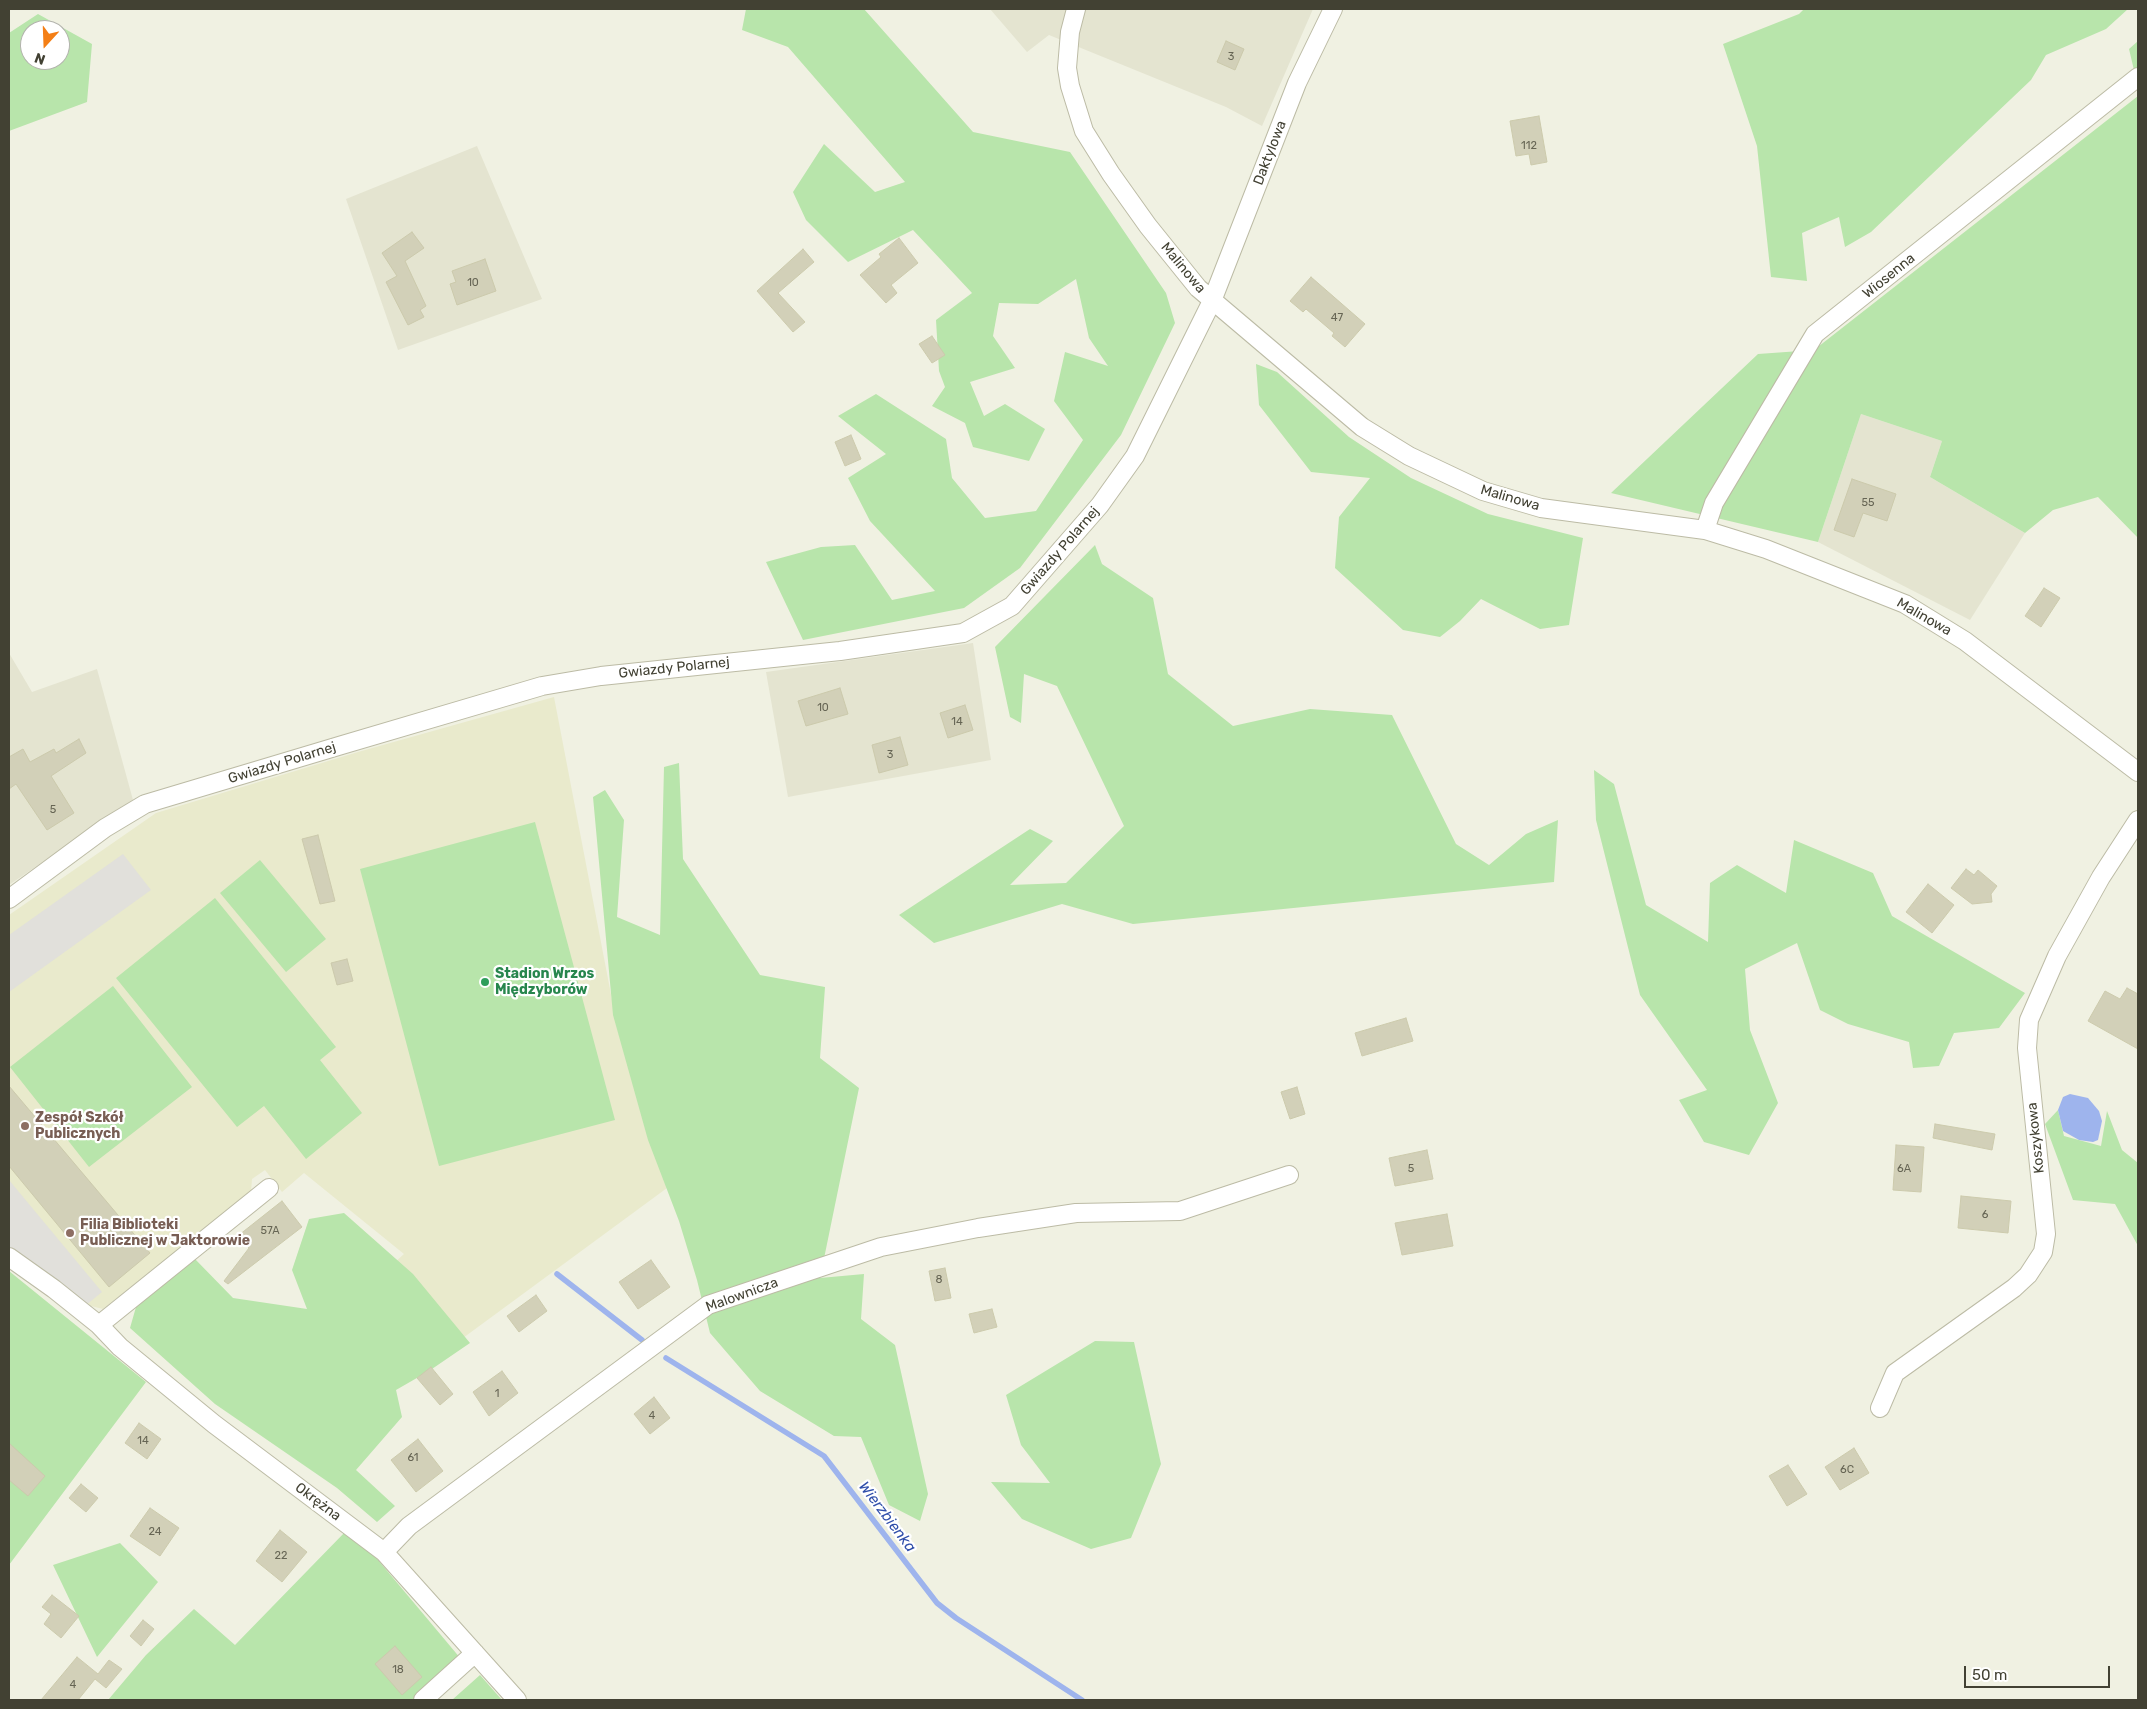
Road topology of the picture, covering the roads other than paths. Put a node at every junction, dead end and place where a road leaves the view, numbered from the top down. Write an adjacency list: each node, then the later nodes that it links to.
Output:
1 (1076, 9): 4 (street, Malinowa)
2 (1333, 9): 4 (street, Daktylowa)
3 (2138, 77): 5 (street, Wiosenna)
4 (1212, 301): 5 (street, Malinowa); 8 (street, Gwiazdy Polarnej)
5 (1706, 530): 6 (street, Malinowa)
6 (2138, 772)
7 (2138, 820): 13 (street, Koszykowa)
8 (9, 899)
9 (1289, 1175): 14 (street, Malownicza)
10 (269, 1188): 12 (street)
11 (9, 1257): 12 (street, Okrężna)
12 (99, 1325): 14 (street, Okrężna)
13 (1880, 1408)
14 (384, 1552): 15 (street, Okrężna)
15 (475, 1653): 16 (street); 17 (street, Okrężna)
16 (423, 1700)
17 (516, 1700)

